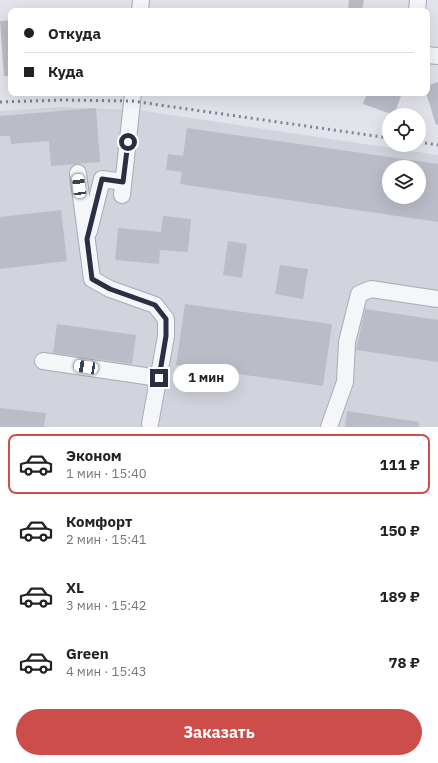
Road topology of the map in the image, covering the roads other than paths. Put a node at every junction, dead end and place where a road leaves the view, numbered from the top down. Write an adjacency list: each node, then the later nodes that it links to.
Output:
1 (133, 96): 3 (lane)
2 (78, 173): 3 (lane)
3 (87, 239): 6 (lane)
4 (438, 299): 8 (lane)
5 (42, 361): 6 (lane)
6 (159, 378): 7 (lane)
7 (150, 424)
8 (329, 427)

